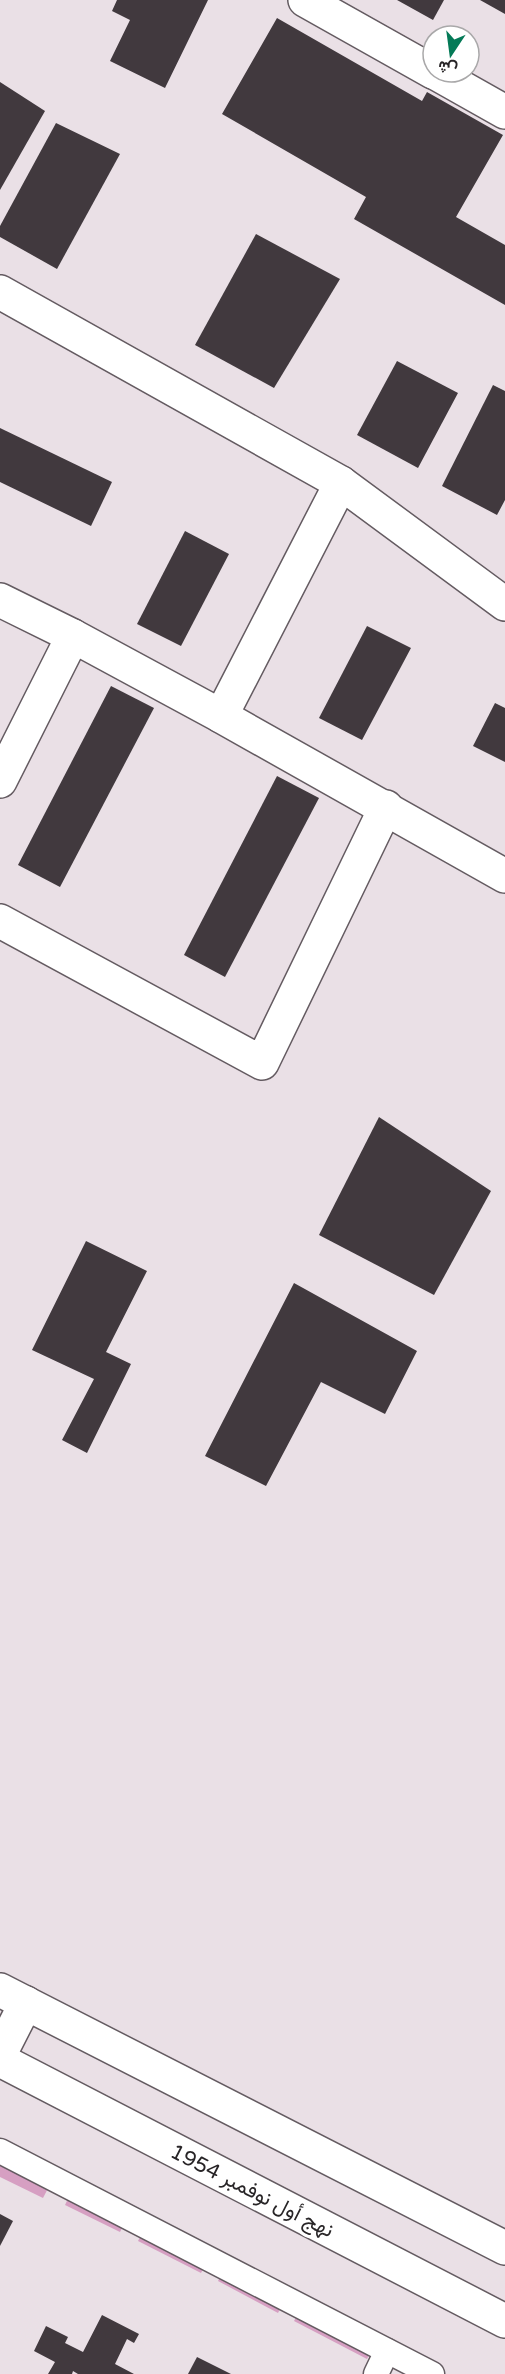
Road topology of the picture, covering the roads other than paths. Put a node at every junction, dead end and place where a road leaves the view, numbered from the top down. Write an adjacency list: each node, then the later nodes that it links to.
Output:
1 (305, 0): 2 (main road)
2 (421, 65)
3 (455, 84): 4 (main road)
4 (505, 112)
5 (0, 292): 6 (main road)
6 (341, 483): 8 (main road); 10 (main road)
7 (0, 600): 9 (main road)
8 (505, 604)
9 (72, 636): 10 (main road); 11 (main road)
10 (221, 716): 12 (main road)
11 (0, 781)
12 (386, 807): 13 (main road); 14 (main road)
13 (505, 876)
14 (0, 921)
15 (13, 1996): 16 (main road); 19 (main road)
16 (0, 2054)
17 (0, 2060): 20 (main road, نهج أول نوفمبر 1954)
18 (0, 2151): 21 (lane)
19 (505, 2248)
20 (505, 2321)
21 (387, 2351): 22 (lane); 23 (lane)
22 (376, 2374)
23 (432, 2374)

